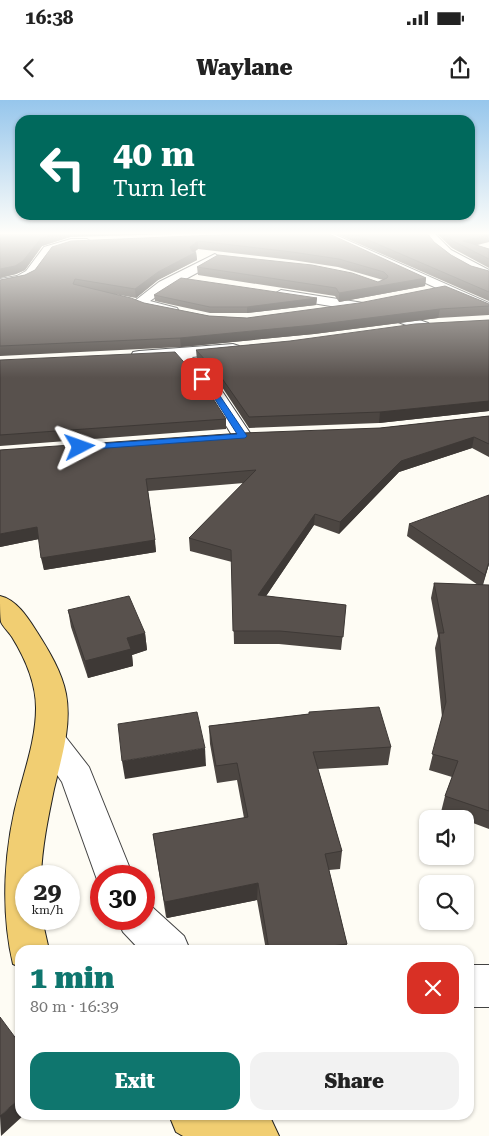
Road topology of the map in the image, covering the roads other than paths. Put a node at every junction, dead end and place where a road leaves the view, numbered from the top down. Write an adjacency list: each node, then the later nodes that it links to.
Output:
1 (172, 281): 10 (street)
2 (433, 281): 3 (street)
3 (448, 288): 5 (street); 8 (street)
4 (266, 291): 7 (street)
5 (424, 294)
6 (392, 298): 7 (street)
7 (358, 306): 9 (street); 11 (street)
8 (489, 308)
9 (308, 313)
10 (184, 314)
11 (394, 330)
12 (248, 348): 13 (street)
13 (180, 354): 14 (street); 15 (street)
14 (122, 357)
15 (243, 437)
16 (0, 604): 17 (main road)
17 (49, 740): 18 (street); 20 (main road)
18 (110, 865)
19 (148, 930): 21 (street)
20 (26, 945)
21 (164, 945)
22 (474, 986): 23 (street)
23 (489, 986)
24 (203, 1120): 25 (main road)
25 (254, 1136)

